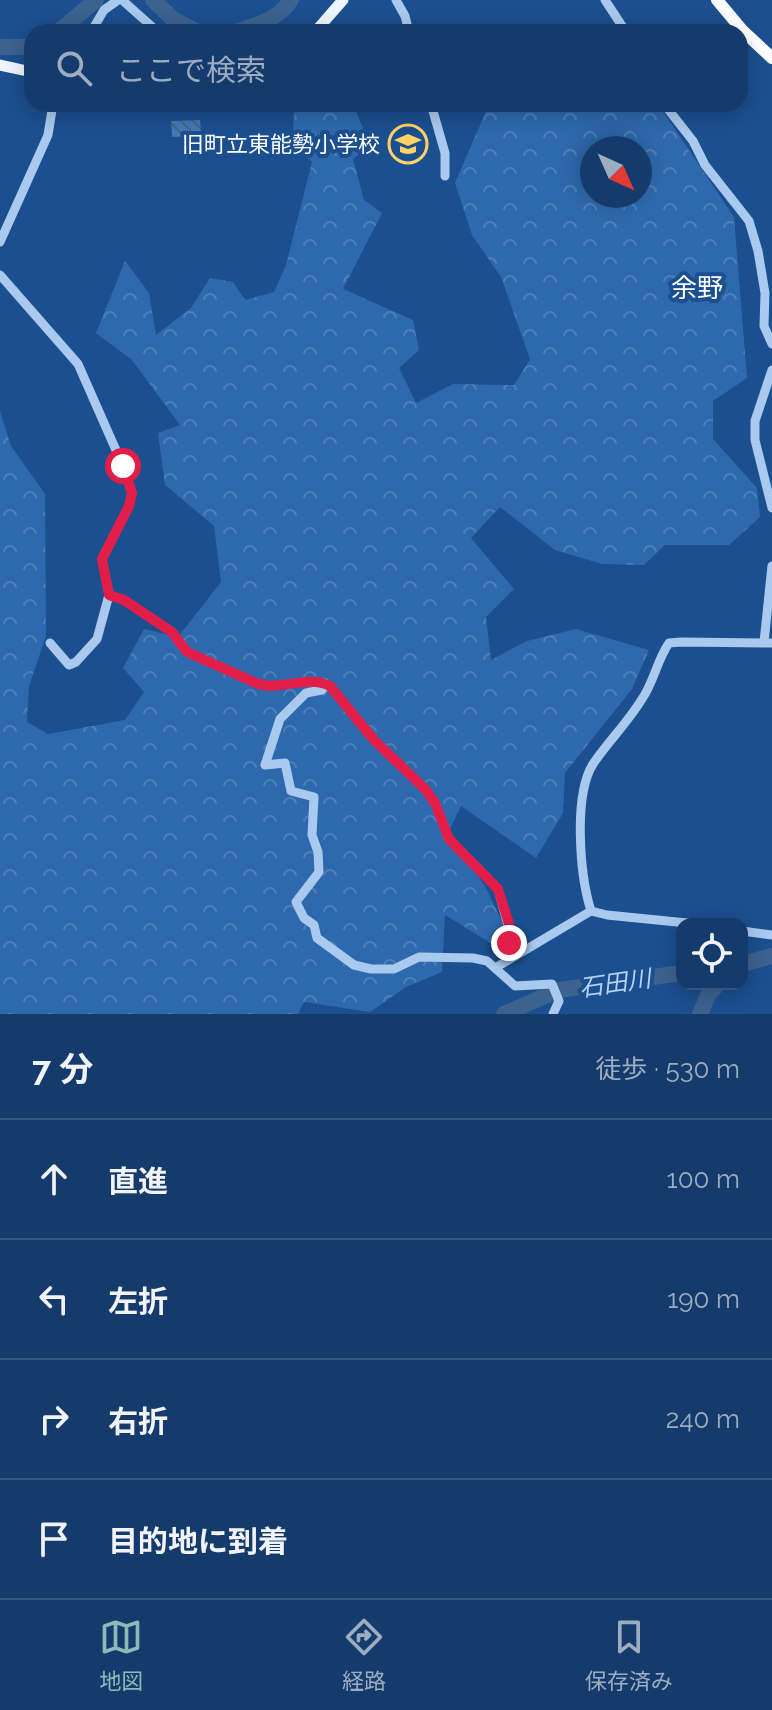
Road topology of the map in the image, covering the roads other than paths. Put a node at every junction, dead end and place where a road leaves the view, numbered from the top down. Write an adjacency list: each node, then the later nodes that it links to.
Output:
1 (120, 0): 6 (street); 7 (street)
2 (343, 0): 8 (main road)
3 (396, 0): 9 (street)
4 (605, 0): 10 (street)
5 (717, 0): 11 (highway)
6 (96, 24)
7 (148, 24)
8 (322, 24)
9 (407, 24)
10 (621, 24)
11 (737, 24)
12 (748, 36): 13 (highway)
13 (772, 58)
14 (0, 65): 15 (main road)
15 (24, 70)
16 (52, 112): 20 (street)
17 (433, 112): 19 (street)
18 (670, 112): 22 (street)
19 (445, 176)
20 (0, 242)
21 (0, 275): 26 (street)
22 (772, 344)
23 (772, 370): 24 (street)
24 (772, 508)
25 (772, 566): 28 (street)
26 (109, 595): 27 (street); 29 (street)
27 (50, 643)
28 (768, 643): 30 (street)
29 (325, 683): 34 (street); 35 (street)
30 (591, 911): 31 (street); 35 (street)
31 (676, 922)
32 (748, 932): 33 (street)
33 (772, 935)
34 (502, 954)
35 (495, 968): 36 (street)
36 (553, 1014)

